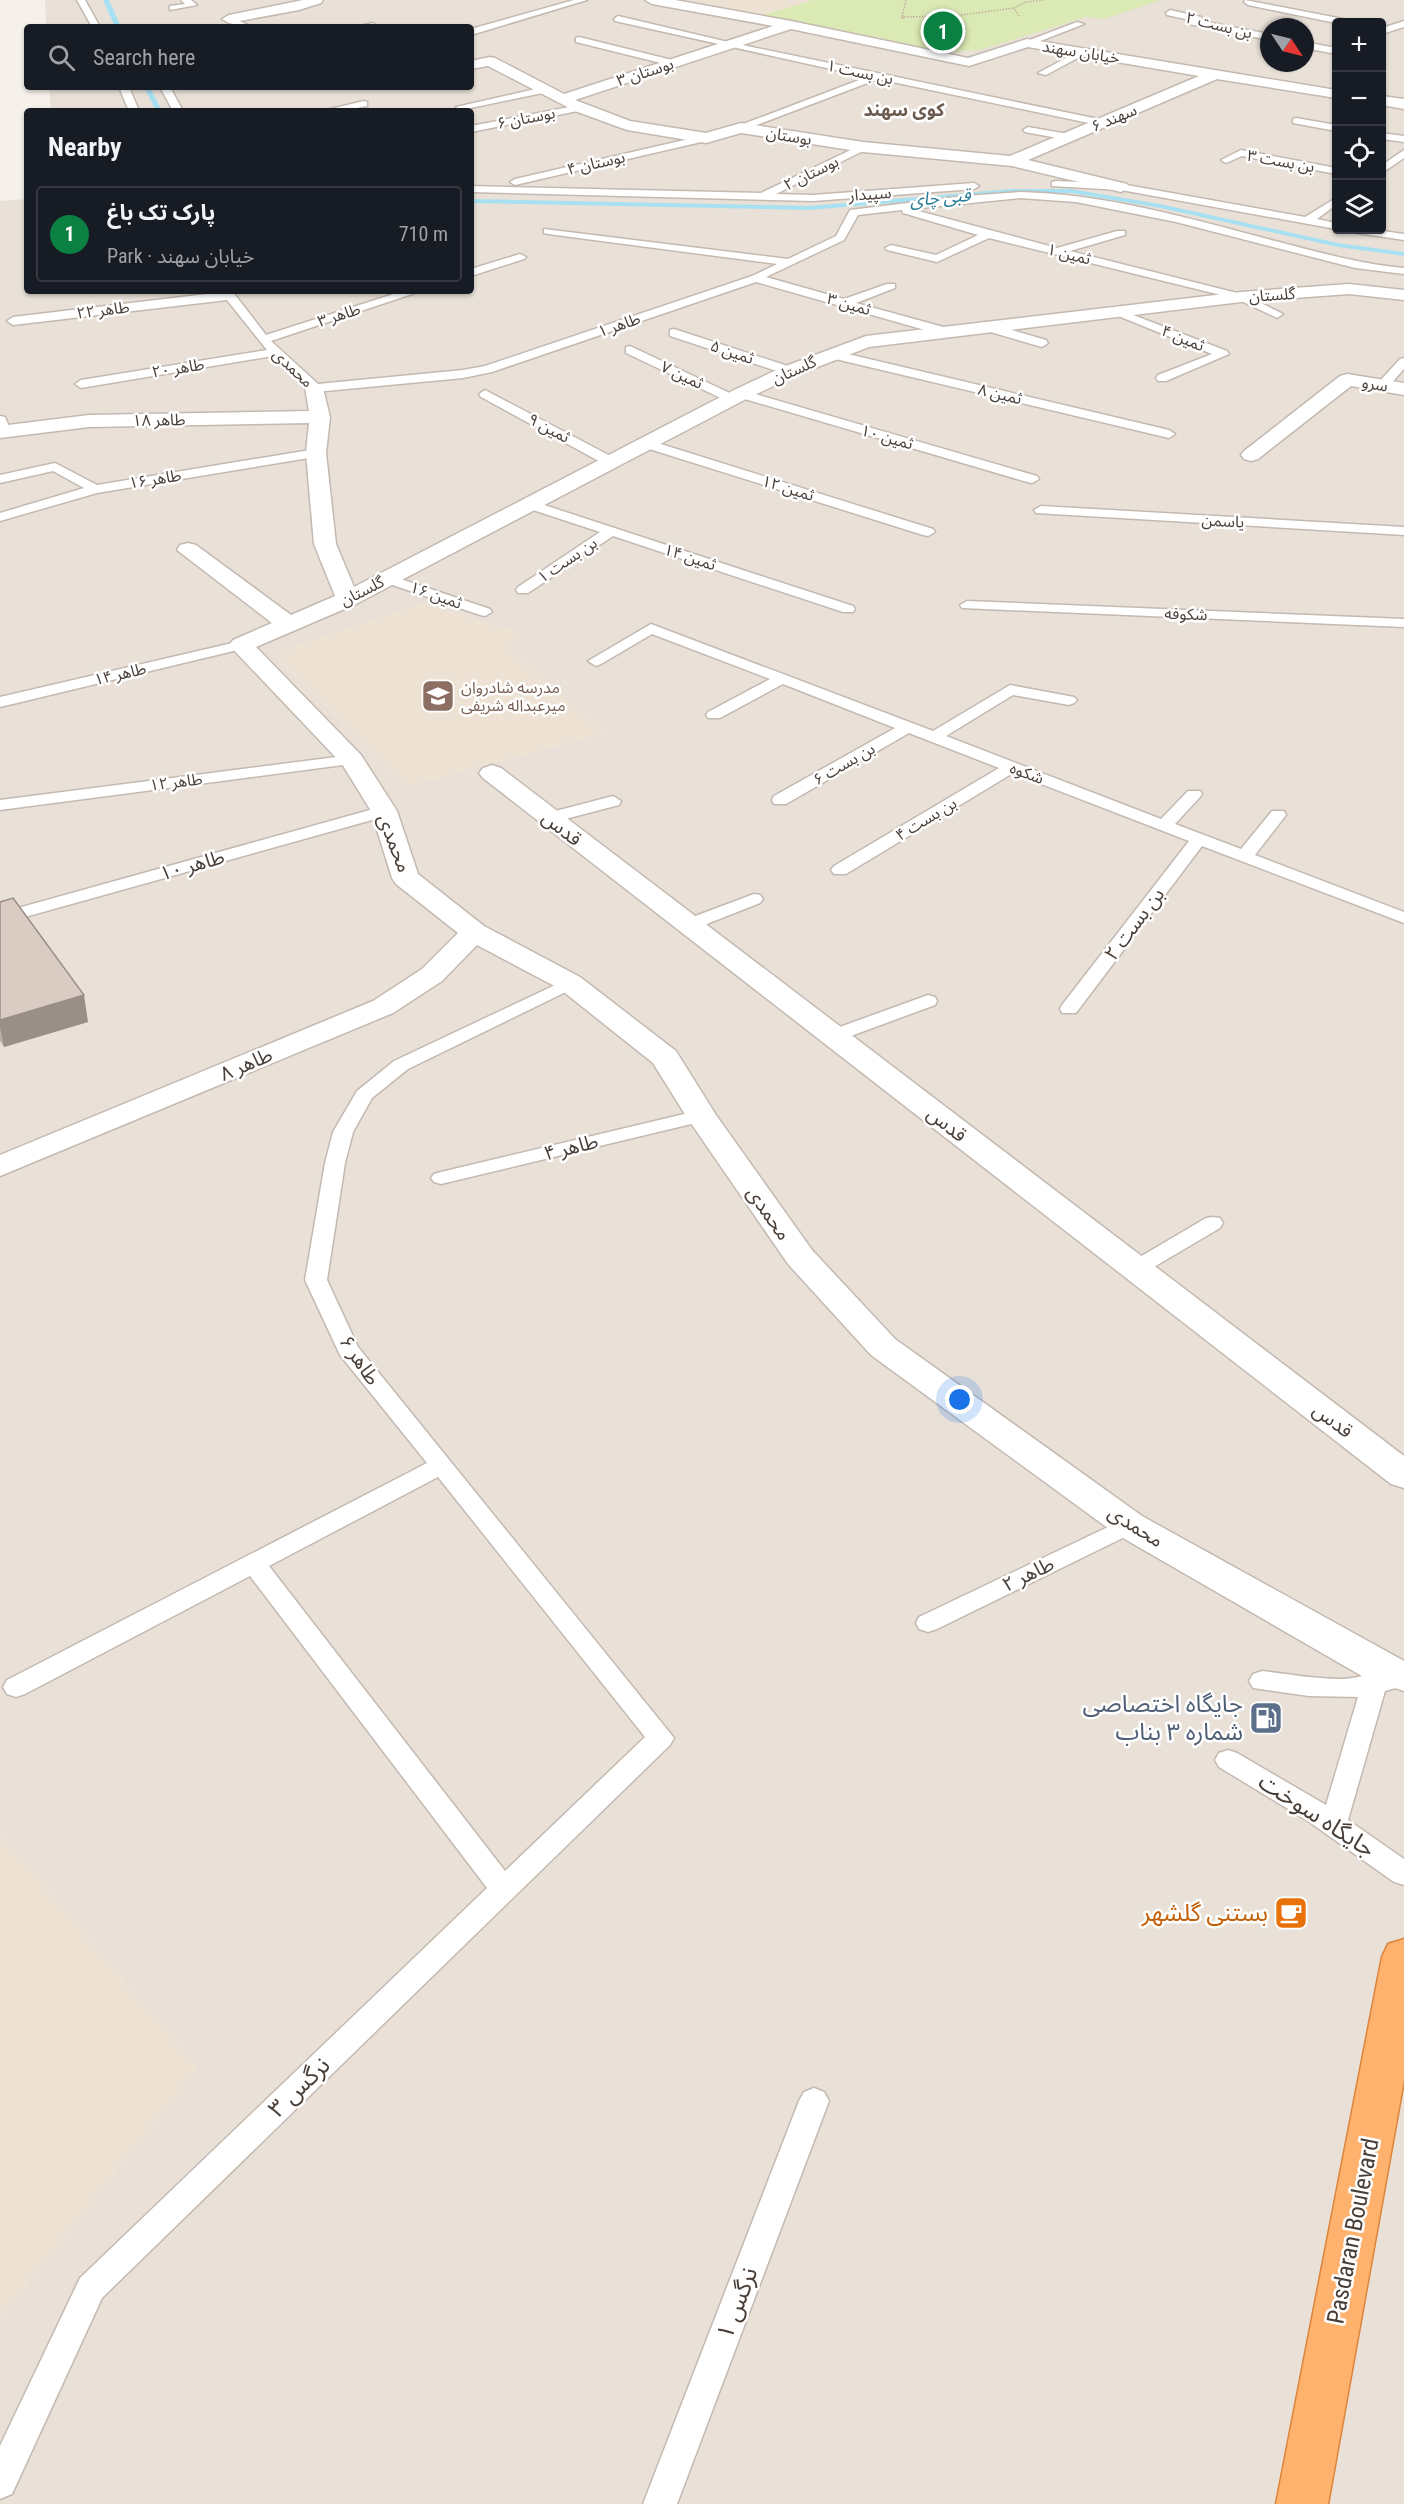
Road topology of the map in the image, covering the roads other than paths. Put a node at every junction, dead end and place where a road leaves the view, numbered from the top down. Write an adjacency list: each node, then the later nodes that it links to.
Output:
1 (81, 0): 12 (lane)
2 (185, 0): 7 (lane)
3 (316, 0): 9 (street)
4 (583, 0): 18 (lane)
5 (652, 0): 16 (street, خیابان سهند)
6 (1248, 2): 11 (lane)
7 (173, 8)
8 (1170, 13): 19 (lane, بن بست ۲)
9 (228, 19): 13 (lane)
10 (618, 20): 22 (lane, بن بست ۱)
11 (1332, 20)
12 (94, 24)
13 (238, 24)
14 (1080, 24): 21 (lane)
15 (1404, 24): 17 (lane)
16 (790, 25): 21 (street, خیابان سهند); 22 (street, بوستان ۳)
17 (1386, 30)
18 (474, 31)
19 (1260, 36)
20 (579, 40): 26 (lane)
21 (1027, 43): 25 (street, خیابان سهند)
22 (728, 45): 26 (street, بوستان ۳); 30 (lane, بن بست ۱)
23 (1314, 46): 24 (lane)
24 (1332, 49)
25 (1084, 52): 28 (lane); 29 (street, خیابان سهند)
26 (673, 63): 35 (street, بوستان ۳)
27 (474, 64): 33 (street, بوستان)
28 (1043, 73)
29 (1216, 74): 34 (street, خیابان سهند); 45 (street, سهند ۶)
30 (879, 76): 45 (lane, بن بست ۱); 48 (lane)
31 (125, 90): 40 (lane)
32 (167, 90): 41 (lane)
33 (544, 90): 35 (street, بوستان); 39 (lane)
34 (1332, 93)
35 (562, 99): 43 (street, بوستان)
36 (1386, 101): 38 (street)
37 (363, 104): 42 (lane)
38 (1404, 104)
39 (461, 107)
40 (133, 108)
41 (176, 108)
42 (342, 108)
43 (580, 108): 47 (lane, بوستان ۶); 52 (street, بوستان)
44 (1296, 121): 46 (lane)
45 (1102, 123): 50 (street, سهند ۶)
46 (1332, 127)
47 (474, 128)
48 (741, 128): 52 (street, بوستان); 54 (street, بوستان)
49 (1028, 130): 50 (lane)
50 (1068, 137): 57 (street, سهند ۶)
51 (1386, 137): 53 (lane)
52 (706, 138): 63 (lane, بوستان ۴)
53 (1404, 139)
54 (863, 147): 57 (street, بوستان); 65 (lane, بوستان ۲)
55 (1404, 153): 59 (lane)
56 (1226, 160): 58 (lane, بن بست ۳)
57 (1012, 161): 62 (street, بوستان)
58 (1332, 170)
59 (1386, 171)
60 (988, 184): 65 (lane, سپیدار)
61 (1044, 184): 62 (lane)
62 (1121, 186): 68 (lane)
63 (486, 188): 64 (lane, سپیدار); 65 (lane, سپیدار)
64 (474, 189)
65 (760, 198)
66 (1332, 204): 68 (lane)
67 (898, 209): 72 (lane, ثمین ۱); 78 (lane, طاهر ۱); 79 (lane)
68 (1307, 222): 69 (lane)
69 (1332, 225)
70 (548, 231): 78 (lane)
71 (1121, 233): 76 (lane)
72 (988, 234): 75 (lane); 76 (lane, ثمین ۱)
73 (1384, 234): 74 (lane)
74 (1404, 237)
75 (891, 248)
76 (1057, 251): 88 (lane, ثمین ۱)
77 (520, 257): 80 (lane)
78 (789, 262): 81 (lane, طاهر ۱)
79 (1399, 271): 83 (lane)
80 (474, 272)
81 (756, 278): 89 (lane, ثمین ۳); 106 (lane, طاهر ۱)
82 (891, 286): 89 (lane)
83 (1380, 291): 87 (street, گلستان); 88 (street, گلستان)
84 (219, 294): 92 (lane, طاهر ۲۲)
85 (228, 294): 96 (lane, محمدی)
86 (406, 294): 96 (lane, طاهر ۳)
87 (1404, 295)
88 (1241, 297): 90 (street, گلستان); 91 (lane, ثمین ۱)
89 (846, 303): 94 (lane, ثمین ۳)
90 (1115, 311): 93 (street, گلستان); 103 (lane, ثمین ۴)
91 (1277, 314)
92 (13, 321)
93 (984, 326): 94 (street, گلستان); 97 (lane)
94 (943, 331): 100 (street, گلستان)
95 (674, 333): 102 (lane, ثمین ۵)
96 (263, 340): 99 (lane, محمدی)
97 (1042, 343)
98 (630, 350): 109 (lane, ثمین ۷)
99 (275, 352): 104 (lane, طاهر ۲۰); 106 (lane, محمدی)
100 (831, 354): 102 (street, گلستان); 112 (lane, ثمین ۸)
101 (1404, 362): 105 (lane)
102 (790, 371): 109 (street, گلستان)
103 (1162, 378)
104 (81, 384)
105 (1383, 386): 107 (street, سرو); 115 (street, سرو)
106 (315, 388): 110 (street, محمدی)
107 (1404, 389)
108 (485, 394): 116 (lane, ثمین ۹)
109 (737, 397): 113 (street, گلستان); 118 (lane, ثمین ۱۰)
110 (320, 417): 111 (street, طاهر ۱۸); 114 (street, محمدی)
111 (2, 428)
112 (1169, 434)
113 (648, 444): 116 (street, گلستان); 125 (lane, ثمین ۱۲)
114 (316, 453): 119 (lane, طاهر ۱۶); 129 (street, محمدی)
115 (1251, 455)
116 (613, 463): 120 (street, گلستان)
117 (0, 479): 119 (lane)
118 (1032, 479)
119 (94, 489): 122 (lane, طاهر ۱۶)
120 (532, 505): 123 (lane, ثمین ۱۴); 127 (street, گلستان)
121 (1041, 510): 124 (lane, یاسمن)
122 (0, 517)
123 (610, 531): 128 (lane, بن بست ۱); 131 (lane, ثمین ۱۴)
124 (1404, 531)
125 (928, 532)
126 (188, 550): 134 (street)
127 (386, 578): 129 (street, گلستان); 132 (lane, ثمین ۱۶)
128 (523, 590)
129 (348, 599): 134 (street, گلستان)
130 (967, 605): 133 (lane, شکوفه)
131 (848, 609)
132 (485, 612)
133 (1404, 623)
134 (288, 624): 135 (street, گلستان)
135 (241, 645): 139 (lane, طاهر ۱۴); 143 (street, محمدی)
136 (596, 661): 137 (lane, شکوه)
137 (782, 679): 140 (lane); 141 (lane, شکوه)
138 (1069, 700): 142 (lane)
139 (0, 702)
140 (714, 715)
141 (908, 728): 142 (lane, شکوه); 147 (lane, بن بست ۶)
142 (934, 737): 144 (lane, شکوه)
143 (352, 760): 149 (lane, طاهر ۱۲); 150 (street, محمدی)
144 (1011, 767): 153 (lane, شکوه); 156 (lane, بن بست ۴)
145 (492, 773): 152 (street, قدس)
146 (1194, 794): 153 (lane)
147 (780, 800)
148 (613, 801): 152 (lane)
149 (0, 805)
150 (384, 811): 159 (lane, طاهر ۱۰); 161 (street, محمدی)
151 (1278, 815): 155 (lane)
152 (550, 818): 160 (street, قدس)
153 (1163, 826): 154 (lane, شکوه)
154 (1198, 839): 155 (lane, شکوه); 164 (lane, بن بست ۲)
155 (1244, 857): 158 (lane, شکوه)
156 (840, 870)
157 (754, 899): 160 (lane)
158 (1404, 918)
159 (0, 919)
160 (688, 924): 165 (street, قدس)
161 (474, 932): 162 (street, محمدی); 167 (street, طاهر ۸)
162 (570, 983): 166 (street, محمدی); 171 (lane, طاهر ۶)
163 (928, 1001): 165 (lane)
164 (1070, 1009)
165 (833, 1036): 170 (street, قدس)
166 (701, 1116): 168 (lane, طاهر ۴); 173 (street, محمدی)
167 (0, 1166)
168 (441, 1178)
169 (1213, 1223): 170 (lane)
170 (1135, 1269): 172 (street, قدس)
171 (441, 1466): 174 (lane); 179 (lane, طاهر ۶)
172 (1404, 1475)
173 (1129, 1524): 175 (lane, طاهر ۲); 176 (street, محمدی)
174 (254, 1564): 178 (lane); 183 (lane)
175 (928, 1623)
176 (1393, 1679): 177 (lane); 181 (lane)
177 (1262, 1681)
178 (16, 1687)
179 (662, 1738): 183 (lane, نرگس ۳)
180 (1228, 1760): 181 (lane, جایگاه سوخت)
181 (1334, 1823): 182 (lane, جایگاه سوخت)
182 (1404, 1874)
183 (504, 1890): 186 (lane, نرگس ۳)
184 (1404, 1958): 188 (highway, Pasdaran Boulevard)
185 (814, 2102): 187 (lane, نرگس ۱)
186 (0, 2482)
187 (660, 2504)
188 (1302, 2504)

